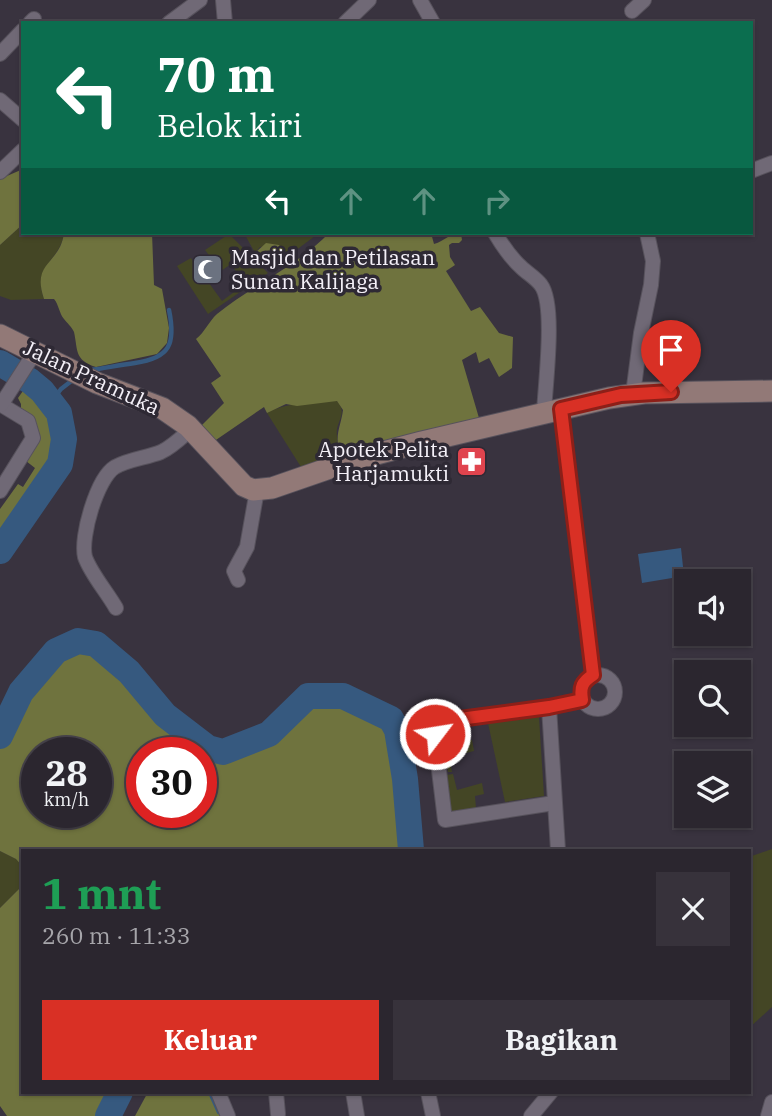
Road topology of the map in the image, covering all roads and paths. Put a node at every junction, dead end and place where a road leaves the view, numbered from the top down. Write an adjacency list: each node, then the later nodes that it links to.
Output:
1 (200, 0): 7 (street)
2 (223, 0): 8 (street)
3 (369, 0): 9 (street)
4 (420, 0): 10 (street)
5 (644, 0): 6 (street)
6 (632, 11)
7 (172, 21)
8 (225, 21)
9 (347, 21)
10 (432, 21)
11 (21, 32): 12 (street)
12 (0, 54)
13 (0, 100): 14 (street)
14 (21, 118)
15 (21, 152): 18 (street)
16 (772, 163): 17 (street)
17 (753, 170)
18 (0, 172)
19 (496, 235): 26 (street)
20 (647, 235): 24 (street)
21 (0, 335): 22 (street, Jalan Pramuka)
22 (33, 355): 25 (street); 27 (street, Jalan Pramuka)
23 (772, 391): 24 (street)
24 (633, 394): 26 (street)
25 (1, 404): 29 (street)
26 (552, 411): 28 (street); 32 (street)
27 (191, 429): 28 (street, Jalan Pramuka); 31 (street)
28 (257, 490): 30 (street)
29 (0, 491)
30 (238, 580)
31 (116, 608)
32 (593, 675): 33 (street); 33 (street)
33 (582, 700): 34 (street)
34 (549, 707): 35 (street); 35 (street)
35 (554, 803): 36 (street)
36 (558, 849)
37 (219, 1094): 44 (street)
38 (276, 1094): 43 (street)
39 (353, 1094): 45 (street)
40 (428, 1094): 46 (street)
41 (547, 1097): 47 (street)
42 (772, 1101): 48 (street)
43 (274, 1115)
44 (228, 1116)
45 (357, 1116)
46 (433, 1116)
47 (531, 1116)
48 (768, 1116)

